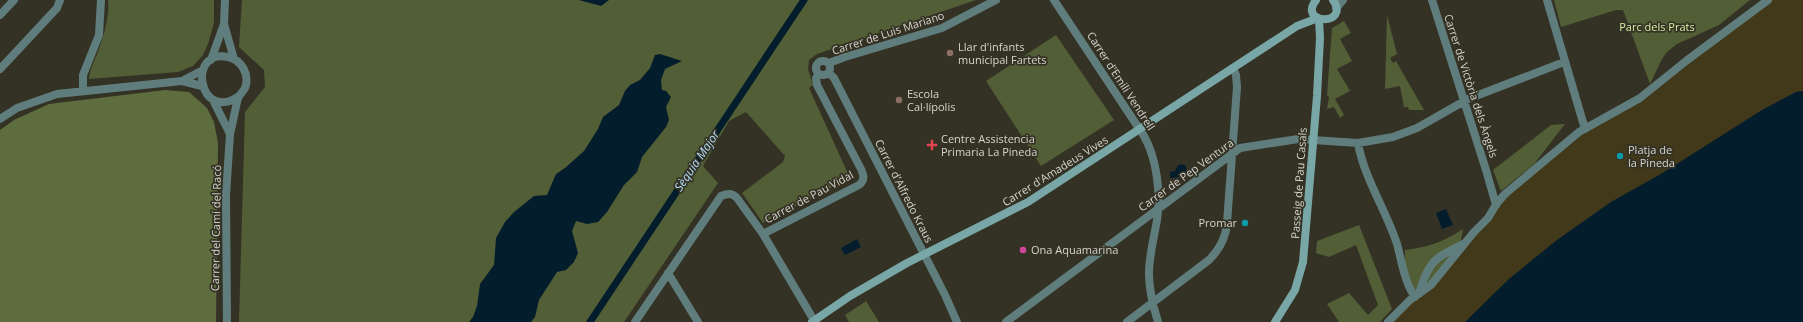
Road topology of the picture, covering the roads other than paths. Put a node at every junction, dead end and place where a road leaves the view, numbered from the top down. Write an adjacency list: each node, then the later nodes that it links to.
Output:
1 (14, 0): 14 (street)
2 (60, 0): 25 (street)
3 (101, 0): 31 (street)
4 (225, 0): 18 (street)
5 (996, 0): 23 (street, Carrer de Luis Mariano)
6 (1054, 0): 37 (street, Carrer d'Emili Vendrell)
7 (1316, 0): 13 (street, Carrer d'Amadeus Vives)
8 (1343, 0): 12 (street)
9 (1432, 0): 34 (street, Carrer de Victòria dels Àngels)
10 (1547, 0): 22 (street)
11 (1768, 0): 36 (street)
12 (1334, 2): 16 (street, Passeig de Pau Casals)
13 (1312, 9): 15 (street); 17 (street, Carrer d'Amadeus Vives)
14 (0, 15)
15 (1318, 18): 16 (street, Carrer d'Amadeus Vives); 17 (street, Carrer d'Amadeus Vives); 19 (street, Passeig de Pau Casals)
16 (1330, 19): 19 (street, Passeig de Pau Casals)
17 (1304, 22): 19 (street); 24 (street, Carrer d'Amadeus Vives)
18 (224, 24): 20 (street); 21 (street)
19 (1319, 34): 39 (street, Passeig de Pau Casals)
20 (234, 59): 21 (street); 32 (street)
21 (212, 60): 26 (street)
22 (1564, 62): 34 (street, Carrer de Pep Ventura); 36 (street)
23 (830, 64): 27 (street); 28 (street)
24 (1233, 68): 37 (street, Carrer d'Amadeus Vives); 41 (street)
25 (0, 69)
26 (203, 70): 29 (street); 30 (street)
27 (829, 73): 28 (street); 46 (street, Carrer d'Alfredo Kraus)
28 (819, 74): 44 (street, Carrer de Pau Vidal)
29 (182, 81): 30 (street); 31 (street)
30 (202, 86): 33 (street)
31 (83, 91): 35 (street)
32 (239, 96): 33 (street); 38 (street, Carrer del Camí del Racó)
33 (213, 100): 38 (street)
34 (1465, 101): 40 (street, Carrer de Pep Ventura); 42 (street, Carrer de Victòria dels Àngels)
35 (0, 119)
36 (1585, 129): 42 (street)
37 (1140, 130): 43 (street, Carrer d'Emili Vendrell); 46 (street, Carrer d'Amadeus Vives)
38 (230, 134): 51 (street, Carrer del Camí del Racó)
39 (1314, 139): 40 (street, Carrer de Pep Ventura); 41 (street, Carrer de Pep Ventura); 58 (street, Passeig de Pau Casals)
40 (1358, 143): 48 (street)
41 (1233, 152): 43 (street, Carrer de Pep Ventura); 49 (street)
42 (1496, 205): 45 (street)
43 (1158, 208): 49 (street, Carrer d'Emili Vendrell); 55 (street, Carrer de Pep Ventura)
44 (763, 234): 47 (street); 50 (street)
45 (1466, 243): 48 (street); 48 (street)
46 (924, 254): 50 (street, Carrer d'Amadeus Vives); 54 (street, Carrer d'Alfredo Kraus)
47 (668, 273): 52 (street); 53 (street)
48 (1417, 295): 59 (street)
49 (1152, 303): 56 (street); 57 (street, Carrer d'Emili Vendrell)
50 (814, 321)
51 (227, 322)
52 (635, 322)
53 (698, 322)
54 (957, 322)
55 (1006, 322)
56 (1127, 322)
57 (1158, 322)
58 (1275, 322)
59 (1388, 322)

